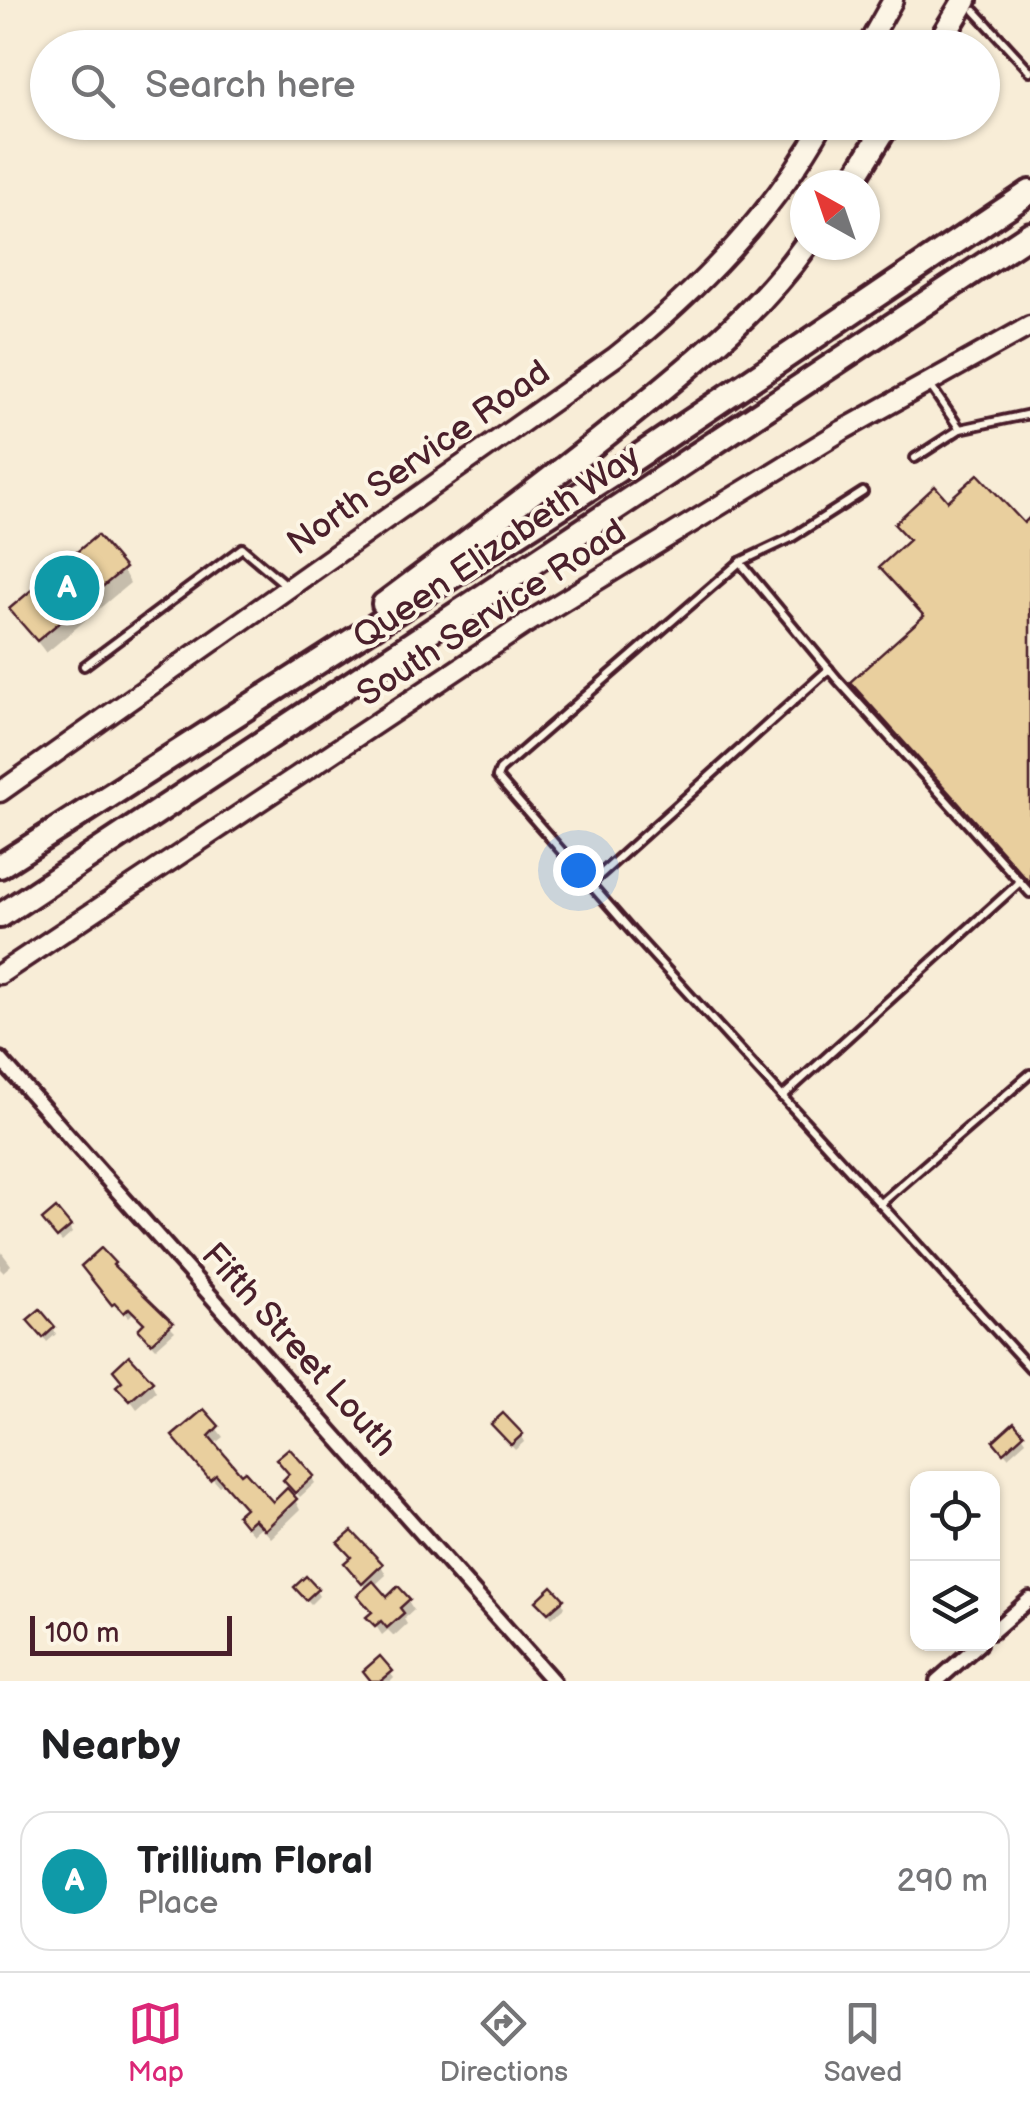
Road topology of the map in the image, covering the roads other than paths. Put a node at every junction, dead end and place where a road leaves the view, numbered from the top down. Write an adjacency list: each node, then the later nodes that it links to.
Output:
1 (893, 0): 3 (street)
2 (970, 6): 4 (highway); 5 (lane)
3 (876, 30)
4 (951, 30)
5 (992, 30)
6 (1000, 38): 7 (lane)
7 (1030, 71)
8 (812, 140): 21 (street, North Service Road)
9 (878, 140): 10 (highway)
10 (859, 170)
11 (1030, 192): 24 (highway, Queen Elizabeth Way)
12 (1030, 234): 30 (highway, Queen Elizabeth Way)
13 (796, 260): 24 (highway)
14 (1030, 326): 15 (street, South Service Road)
15 (928, 383): 17 (lane); 31 (street, South Service Road)
16 (1030, 414): 17 (lane)
17 (960, 428): 18 (lane)
18 (915, 458)
19 (863, 492): 20 (lane)
20 (740, 562): 23 (lane); 28 (lane)
21 (288, 588): 22 (lane); 25 (street, North Service Road)
22 (84, 666)
23 (829, 669): 27 (lane); 28 (lane)
24 (211, 731): 26 (highway, Queen Elizabeth Way)
25 (0, 792)
26 (0, 866)
27 (1020, 882): 29 (lane); 34 (lane)
28 (590, 883): 34 (lane)
29 (1030, 892)
30 (0, 916)
31 (0, 974)
32 (0, 1060): 40 (street, Fifth Street Louth)
33 (1030, 1074): 35 (lane)
34 (782, 1097): 35 (lane)
35 (880, 1204): 36 (lane)
36 (1030, 1368)
37 (1030, 1598): 38 (street)
38 (1000, 1625)
39 (971, 1651): 41 (street)
40 (553, 1681)
41 (937, 1681)

